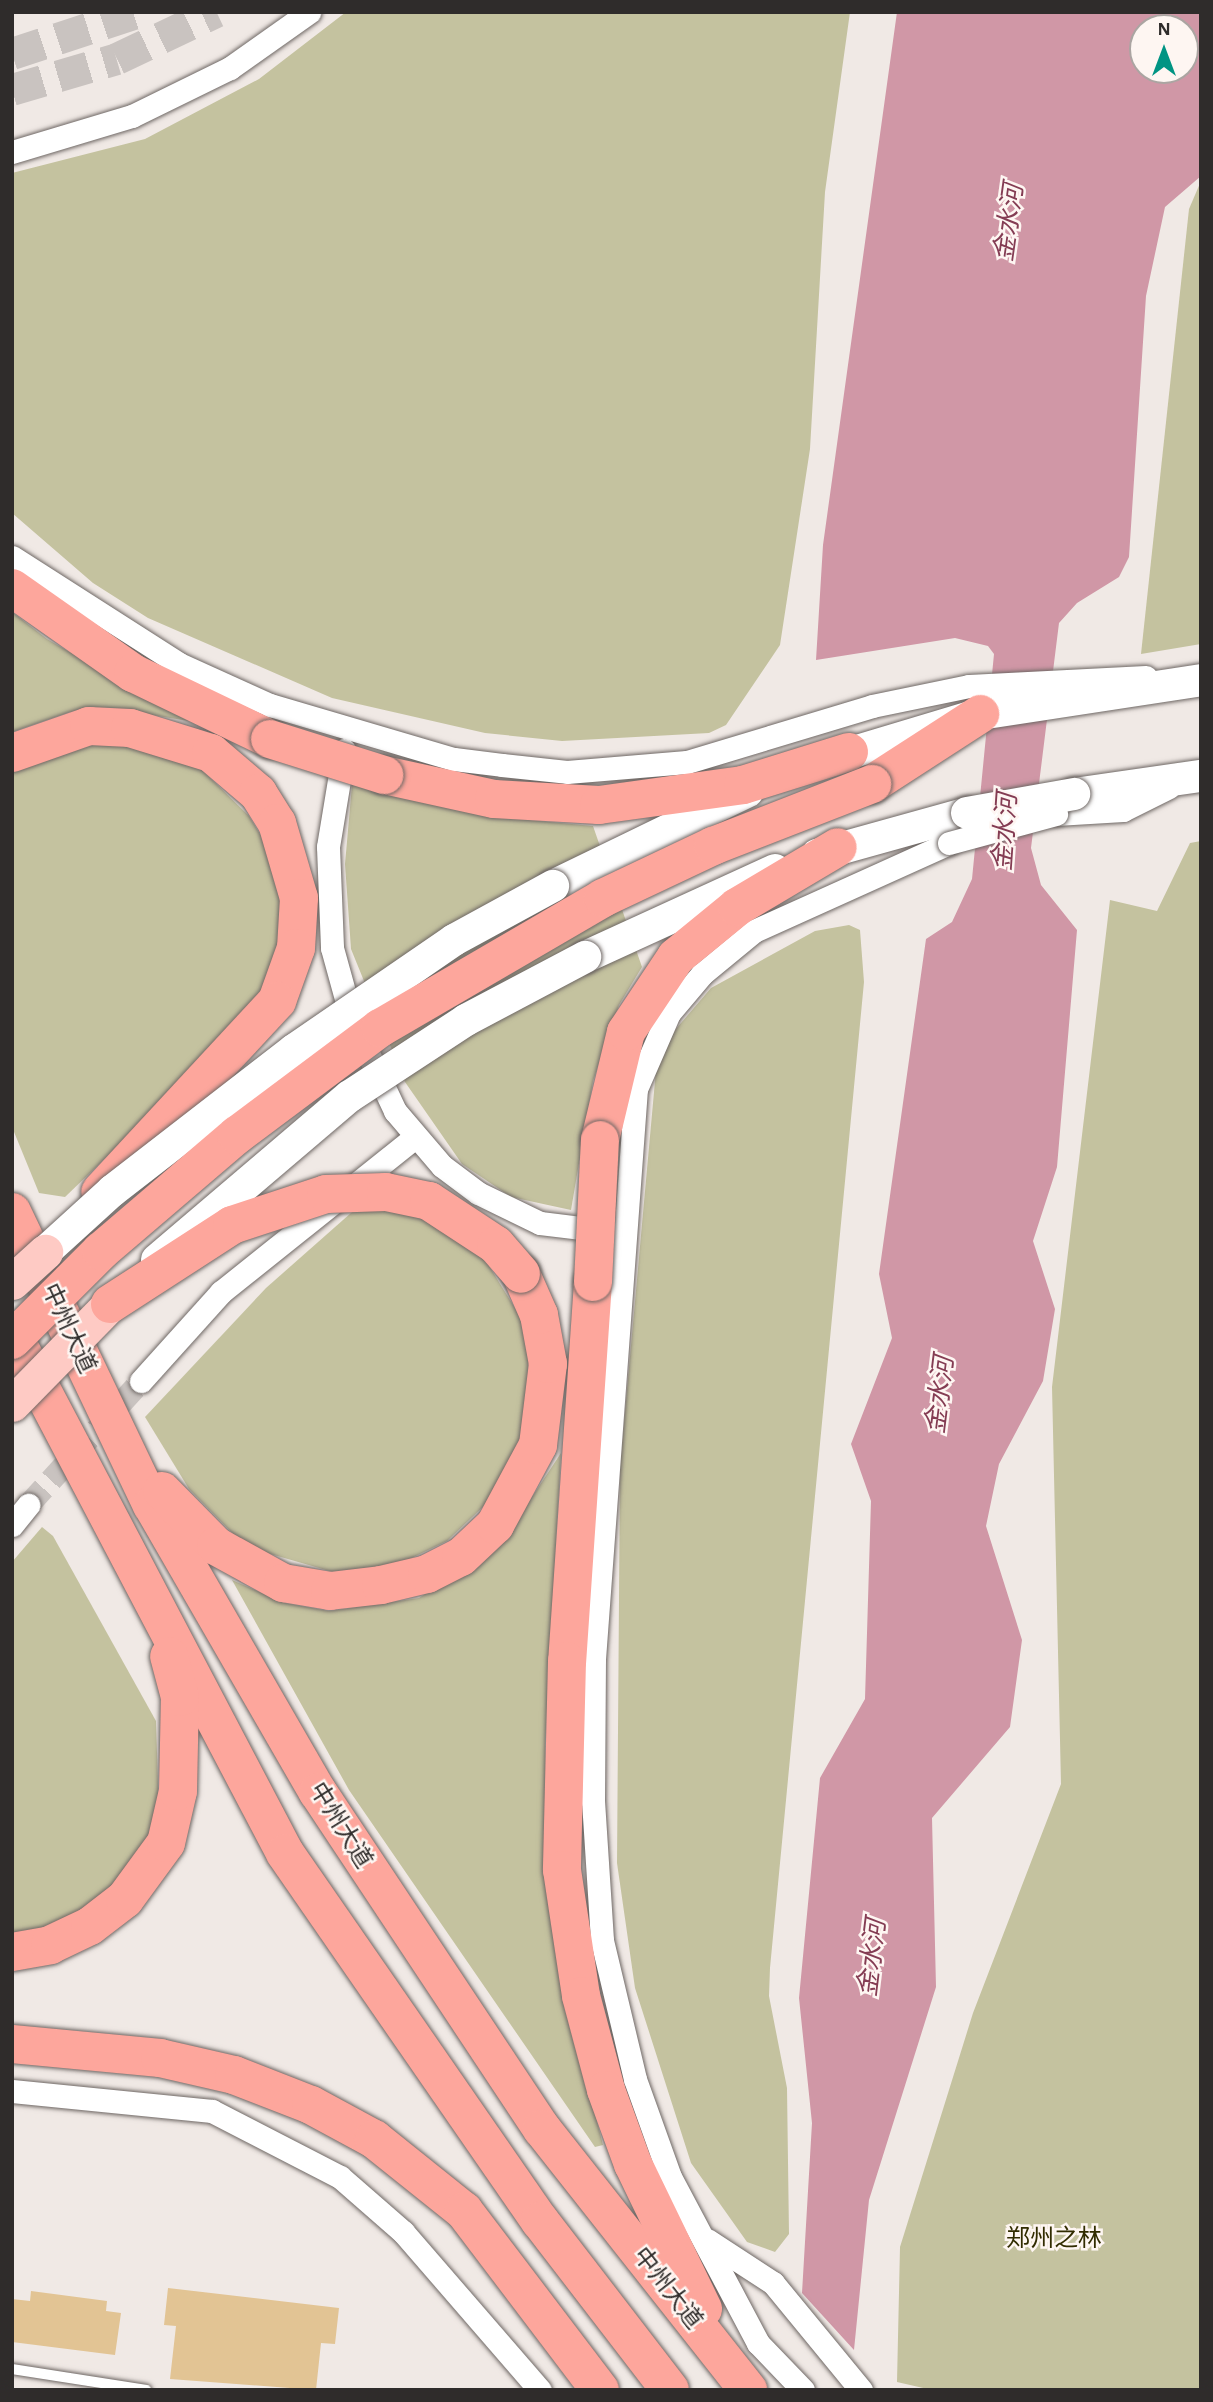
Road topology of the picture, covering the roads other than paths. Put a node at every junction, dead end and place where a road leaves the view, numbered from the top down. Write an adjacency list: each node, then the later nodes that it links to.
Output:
1 (309, 12): 2 (street)
2 (12, 152)
3 (12, 557): 7 (street)
4 (12, 588): 8 (highway, bridge)
5 (1201, 677): 6 (main road)
6 (974, 700): 7 (street); 8 (main road); 20 (highway, bridge)
7 (348, 730): 13 (street)
8 (849, 752): 16 (main road, bridge)
9 (12, 753): 16 (highway, bridge)
10 (1194, 777): 11 (main road)
11 (1065, 804): 12 (main road, bridge); 15 (street, bridge)
12 (838, 847): 18 (main road, bridge); 35 (highway, bridge)
13 (415, 1137): 15 (street); 21 (street)
14 (12, 1212): 23 (highway, 中州大道)
15 (625, 1232): 32 (street)
16 (45, 1252): 17 (main road, bridge)
17 (12, 1282)
18 (110, 1304): 22 (main road, bridge); 23 (highway, bridge)
19 (12, 1333): 26 (highway, 中州大道)
20 (12, 1340)
21 (141, 1381)
22 (12, 1404)
23 (121, 1440): 35 (highway, 中州大道)
24 (28, 1505): 25 (street)
25 (12, 1525)
26 (155, 1607): 27 (highway); 39 (highway, 中州大道)
27 (12, 1952)
28 (12, 2035): 30 (highway)
29 (12, 2044): 30 (highway)
30 (52, 2047): 38 (highway)
31 (12, 2091): 37 (street)
32 (704, 2238): 33 (street); 42 (street)
33 (760, 2345): 40 (street); 41 (street)
34 (12, 2369): 36 (lane)
35 (740, 2380)
36 (146, 2390)
37 (540, 2390)
38 (600, 2390)
39 (670, 2390)
40 (782, 2390)
41 (803, 2390)
42 (861, 2390)

